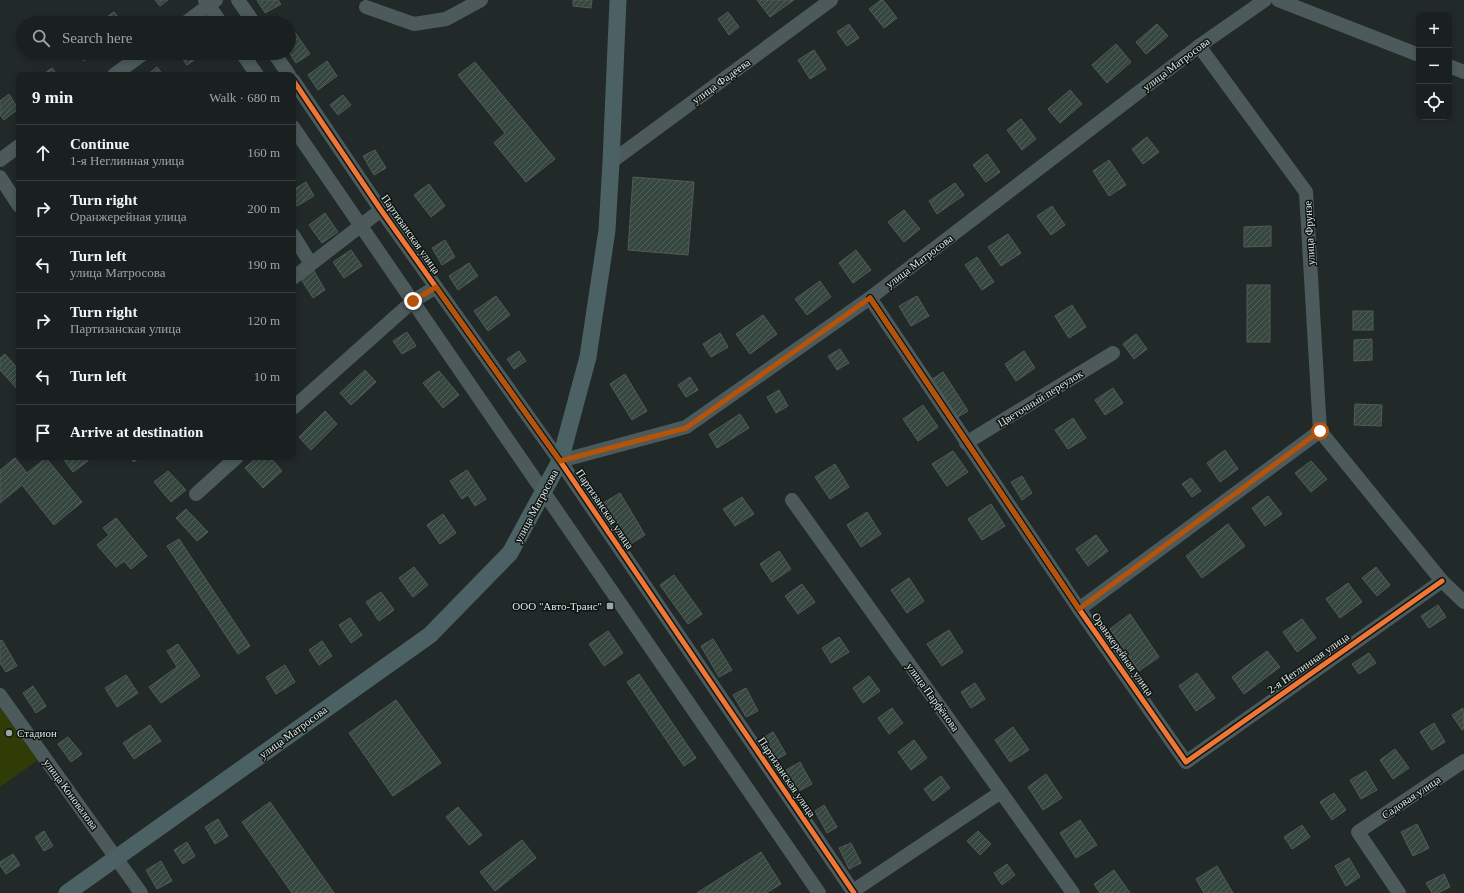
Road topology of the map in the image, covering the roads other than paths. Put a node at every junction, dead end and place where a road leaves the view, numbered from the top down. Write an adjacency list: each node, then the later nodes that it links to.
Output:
1 (238, 0): 11 (street)
2 (481, 0): 8 (street)
3 (618, 0): 26 (main road)
4 (831, 0): 26 (street, улица Фадеева)
5 (1265, 0): 12 (street, улица Матросова)
6 (1278, 0): 13 (street)
7 (210, 2): 9 (street); 10 (street)
8 (366, 7)
9 (193, 16)
10 (217, 16)
11 (249, 16)
12 (1199, 46): 35 (street, улица Матросова); 39 (street, улица Фрунзе)
13 (1416, 54)
14 (134, 60): 18 (street)
15 (247, 60): 19 (street)
16 (279, 60): 20 (street)
17 (1452, 67): 21 (street)
18 (118, 72)
19 (255, 72)
20 (288, 72)
21 (1464, 72)
22 (296, 84): 29 (street, Партизанская улица)
23 (296, 131): 30 (street)
24 (16, 148): 25 (street)
25 (0, 160)
26 (611, 162): 42 (main road)
27 (0, 177): 28 (street)
28 (16, 201)
29 (381, 210): 30 (street); 34 (street, Партизанская улица)
30 (360, 225): 32 (street); 36 (street)
31 (296, 240): 32 (street)
32 (311, 264): 33 (street)
33 (296, 276)
34 (436, 287): 36 (street); 42 (street, Партизанская улица)
35 (870, 298): 40 (street, Оранжерейная улица); 42 (street, улица Матросова)
36 (413, 301): 38 (street); 43 (street)
37 (1113, 353): 40 (street, Цветочный переулок)
38 (296, 405)
39 (1320, 431): 46 (street); 48 (street)
40 (966, 444): 48 (street, Оранжерейная улица)
41 (234, 460): 44 (street)
42 (560, 461): 43 (main road, улица Матросова); 54 (street, Партизанская улица)
43 (544, 490): 53 (main road, улица Матросова); 57 (street)
44 (196, 494)
45 (792, 500): 52 (street, улица Парфёнова)
46 (1442, 581): 47 (street); 51 (street, 2-я Неглинная улица)
47 (1464, 602)
48 (1079, 609): 51 (street, Оранжерейная улица)
49 (0, 695): 53 (street, улица Коновалова)
50 (1464, 761): 59 (street, Садовая улица)
51 (1186, 762)
52 (1001, 792): 54 (street); 58 (street, улица Парфёнова)
53 (117, 859): 55 (main road, улица Матросова); 56 (street, улица Коновалова)
54 (854, 892)
55 (67, 893)
56 (141, 893)
57 (818, 893)
58 (1073, 893)
59 (1399, 893)

